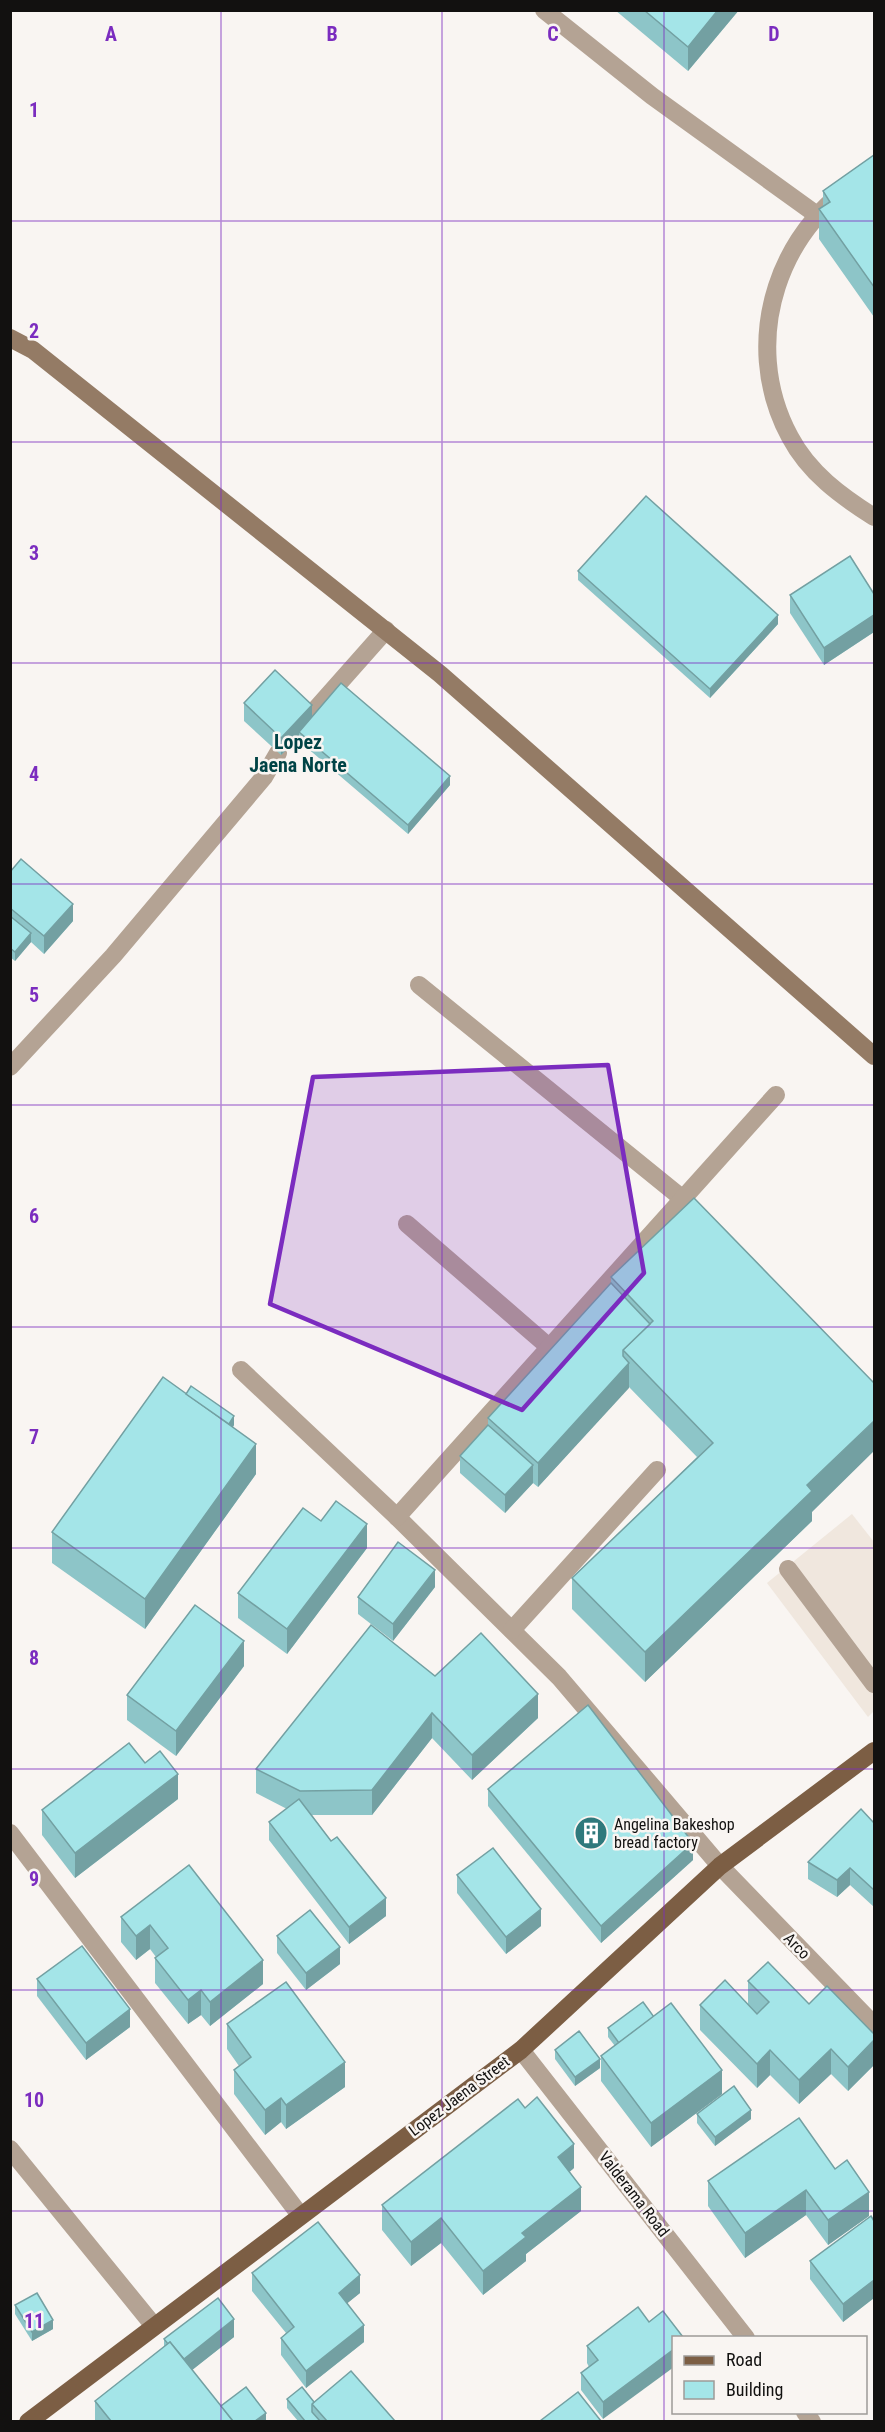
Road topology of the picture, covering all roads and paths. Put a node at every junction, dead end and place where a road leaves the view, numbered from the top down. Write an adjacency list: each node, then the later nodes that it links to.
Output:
1 (544, 10): 3 (street)
2 (874, 172): 3 (street)
3 (817, 215): 5 (street)
4 (10, 338): 6 (street)
5 (874, 517)
6 (386, 630): 7 (street); 10 (street)
7 (308, 718)
8 (278, 753): 11 (street)
9 (418, 985): 13 (street)
10 (874, 1056)
11 (10, 1067)
12 (776, 1095): 13 (street)
13 (683, 1199): 15 (street)
14 (407, 1224): 15 (street)
15 (549, 1347): 18 (street)
16 (241, 1370): 18 (street, Arco)
17 (657, 1470): 20 (street)
18 (397, 1517): 20 (street, Arco)
19 (788, 1569): 21 (street)
20 (512, 1630): 24 (street, Arco)
21 (874, 1684)
22 (874, 1751): 24 (main road, Lopez Jaena Street)
23 (10, 1833): 28 (street)
24 (720, 1866): 25 (street, Arco); 26 (main road, Lopez Jaena Street)
25 (874, 2025)
26 (521, 2049): 28 (main road, Lopez Jaena Street); 30 (street, Valderama Road)
27 (10, 2150): 29 (street)
28 (300, 2215): 29 (main road, Lopez Jaena Street)
29 (154, 2326): 31 (main road, Lopez Jaena Street)
30 (745, 2336)
31 (28, 2421)

